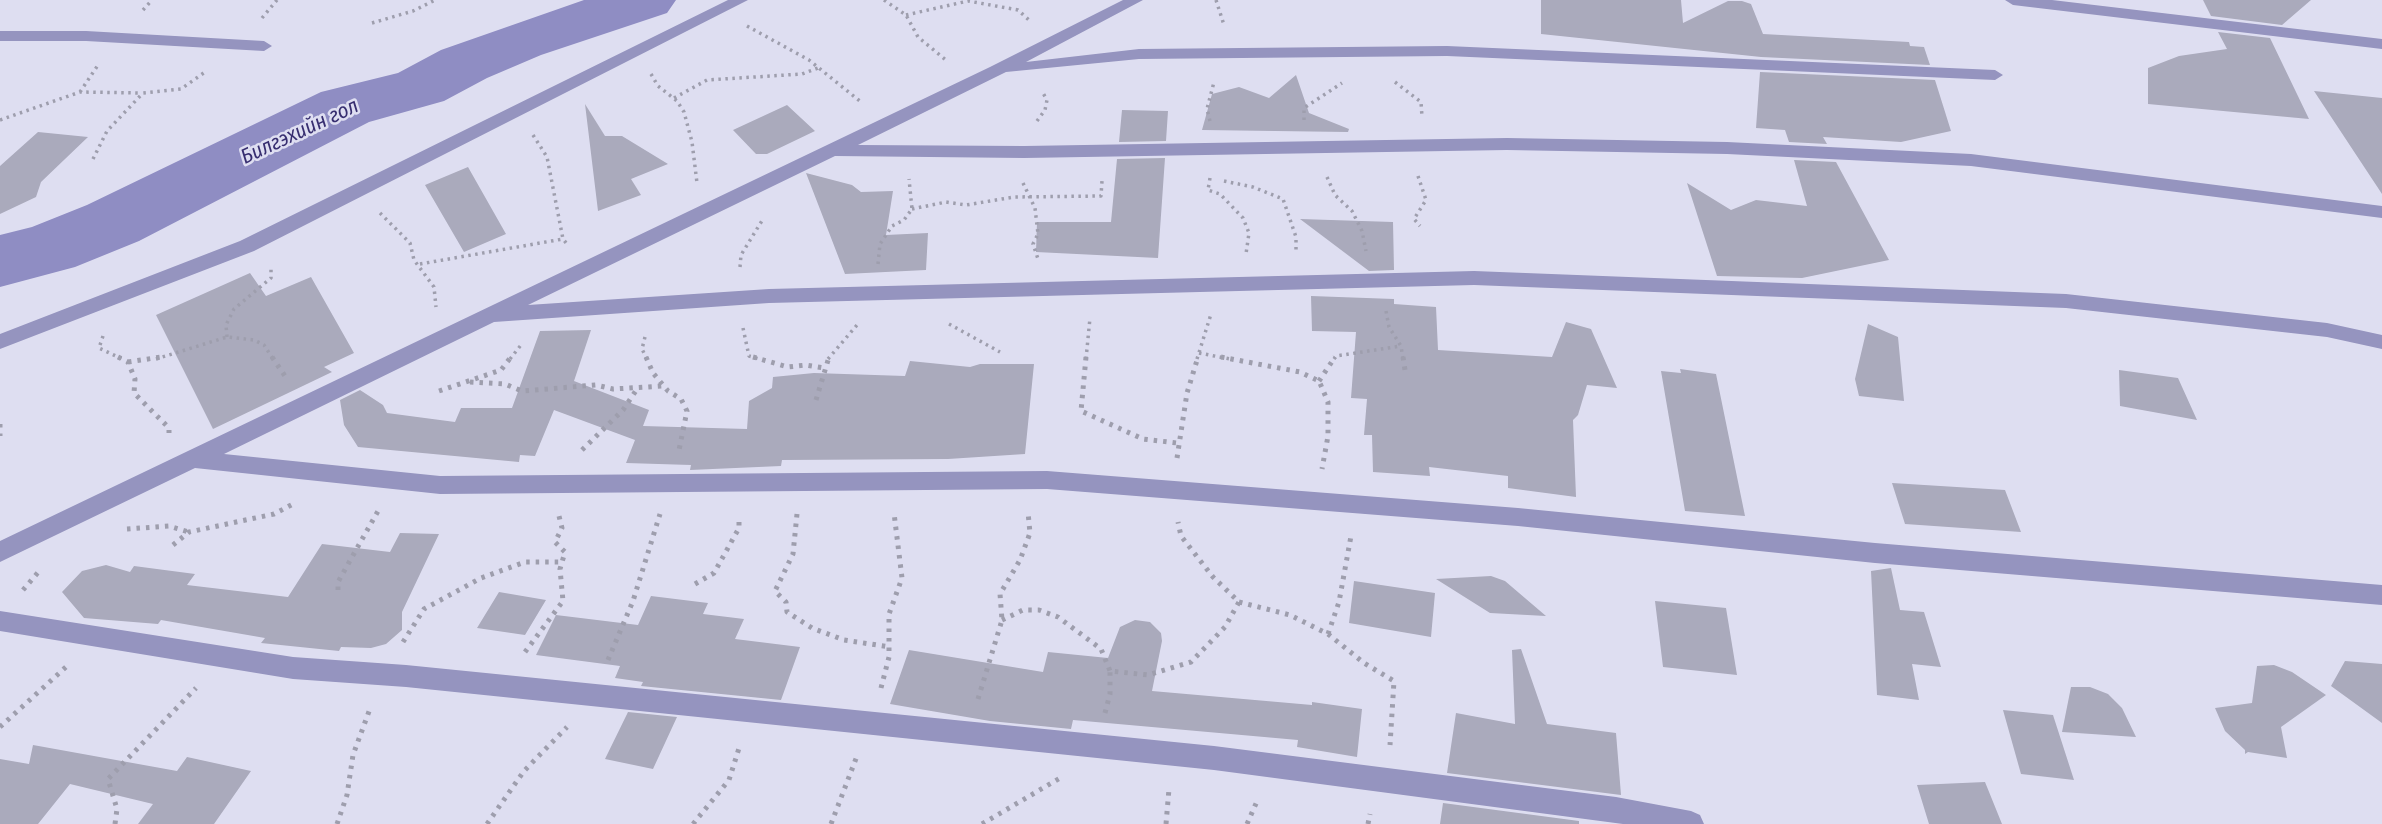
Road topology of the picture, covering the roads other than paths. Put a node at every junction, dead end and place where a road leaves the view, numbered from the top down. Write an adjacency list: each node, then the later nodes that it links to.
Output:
1 (740, 0): 12 (street)
2 (1135, 0): 7 (street)
3 (2013, 0): 5 (street)
4 (0, 36): 6 (street)
5 (2382, 44)
6 (264, 46)
7 (996, 71): 8 (street); 9 (street)
8 (1995, 75)
9 (834, 150): 10 (street); 11 (street)
10 (2382, 212)
11 (491, 315): 13 (street); 14 (street)
12 (0, 342)
13 (2382, 342)
14 (185, 463): 15 (street); 16 (street)
15 (0, 552)
16 (2382, 595)
17 (0, 621): 18 (street)
18 (1691, 824)

